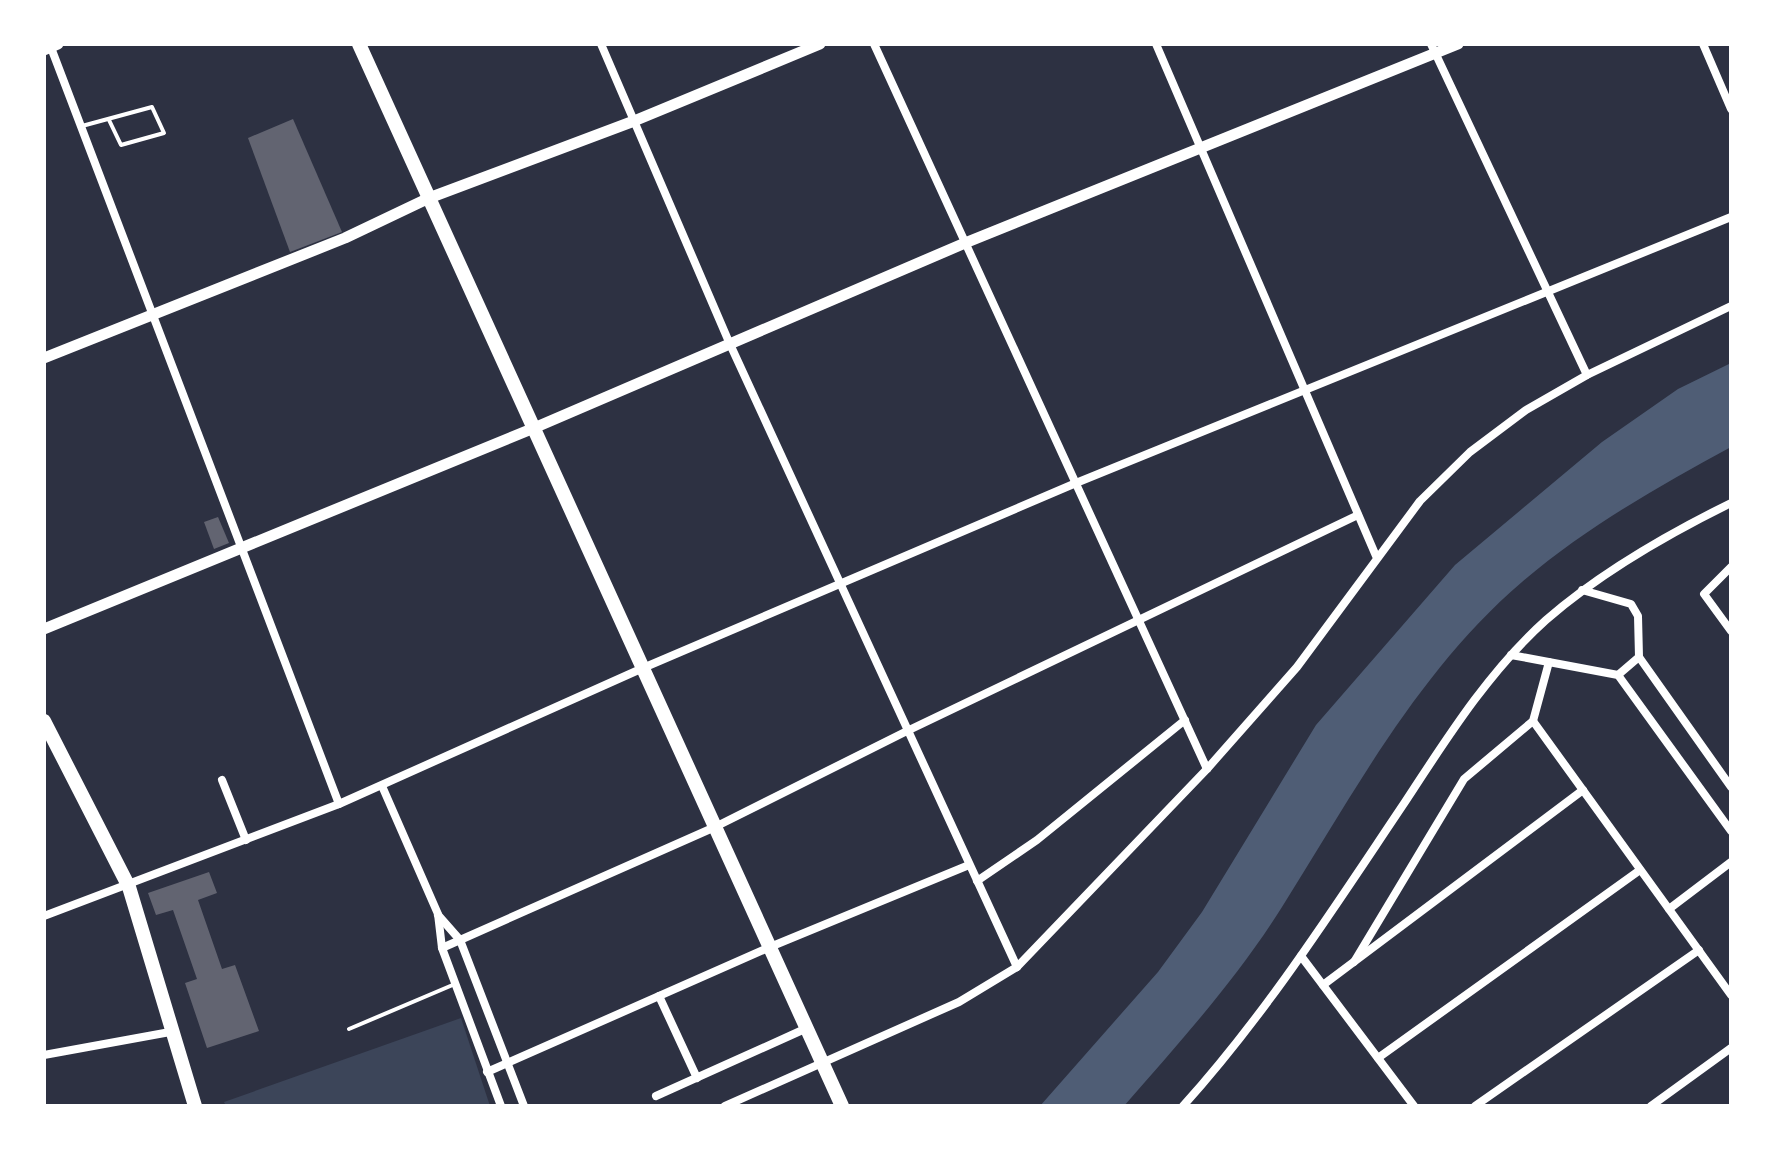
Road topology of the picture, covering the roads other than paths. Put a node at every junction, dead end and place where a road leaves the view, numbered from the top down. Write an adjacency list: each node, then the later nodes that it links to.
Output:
1 (359, 44): 15 (main road)
2 (601, 44): 12 (street)
3 (820, 44): 12 (street)
4 (874, 44): 17 (street)
5 (1156, 44): 14 (street)
6 (1458, 44): 9 (street)
7 (1703, 44): 10 (street)
8 (51, 46): 13 (street)
9 (1433, 49): 14 (street); 18 (street)
10 (1731, 109)
11 (109, 120): 11 (lane); 13 (lane)
12 (634, 121): 15 (street); 21 (street)
13 (81, 126): 20 (street)
14 (1200, 148): 17 (street); 24 (street)
15 (429, 198): 20 (street); 25 (main road)
16 (1731, 217): 18 (street)
17 (965, 243): 21 (street); 26 (street)
18 (1545, 292): 23 (street); 24 (street)
19 (1731, 306): 23 (street)
20 (152, 315): 22 (street); 29 (street)
21 (729, 342): 25 (street); 32 (street)
22 (44, 358)
23 (1587, 375): 30 (street)
24 (1304, 390): 26 (street); 28 (street)
25 (534, 428): 29 (street); 40 (main road)
26 (1076, 483): 32 (street); 34 (street)
27 (1731, 503): 33 (street)
28 (1358, 515): 30 (street); 34 (street)
29 (240, 550): 35 (street); 51 (street)
30 (1376, 556): 46 (street)
31 (1731, 567): 36 (street)
32 (839, 584): 40 (street); 45 (street)
33 (1582, 590): 37 (street); 38 (street)
34 (1138, 619): 42 (street); 45 (street)
35 (44, 629)
36 (1731, 631)
37 (1511, 655): 39 (street); 67 (street)
38 (1639, 657): 41 (street); 49 (street)
39 (1549, 662): 41 (street); 44 (street)
40 (643, 668): 48 (street); 52 (main road)
41 (1618, 675): 53 (street)
42 (1185, 720): 46 (street); 58 (street)
43 (44, 721): 59 (main road)
44 (1533, 721): 50 (street); 68 (street)
45 (907, 731): 52 (street); 56 (street)
46 (1207, 769): 69 (street)
47 (222, 780): 54 (street)
48 (382, 786): 51 (street); 61 (street)
49 (1731, 787)
50 (1583, 790): 57 (street); 68 (street)
51 (339, 804): 54 (street)
52 (715, 827): 63 (street); 64 (main road)
53 (1731, 831)
54 (246, 840): 59 (street)
55 (1731, 862): 60 (street)
56 (969, 865): 58 (street); 64 (street)
57 (1640, 870): 60 (street); 79 (street)
58 (977, 881): 69 (street)
59 (129, 887): 62 (street); 76 (main road)
60 (1669, 909): 66 (street)
61 (438, 914): 63 (street); 65 (street)
62 (44, 916)
63 (460, 940): 65 (street); 80 (street)
64 (770, 947): 73 (street); 74 (main road)
65 (442, 948): 70 (street)
66 (1699, 950): 72 (street); 92 (street)
67 (1301, 956): 71 (street); 90 (street)
68 (1354, 962): 71 (street)
69 (1017, 967): 81 (street)
70 (455, 984): 75 (lane); 82 (street)
71 (1323, 985): 79 (street)
72 (1731, 995)
73 (659, 996): 80 (street); 83 (street)
74 (807, 1028): 81 (main road); 83 (street)
75 (349, 1029)
76 (170, 1032): 78 (street); 85 (main road)
77 (1731, 1048): 93 (street)
78 (44, 1055)
79 (1378, 1058): 91 (street)
80 (508, 1063): 82 (street); 87 (street)
81 (824, 1065): 88 (street); 89 (main road)
82 (487, 1072): 86 (street)
83 (697, 1078): 84 (street)
84 (656, 1096)
85 (195, 1106)
86 (501, 1106)
87 (524, 1106)
88 (725, 1106)
89 (842, 1106)
90 (1183, 1106)
91 (1414, 1106)
92 (1475, 1106)
93 (1651, 1106)

